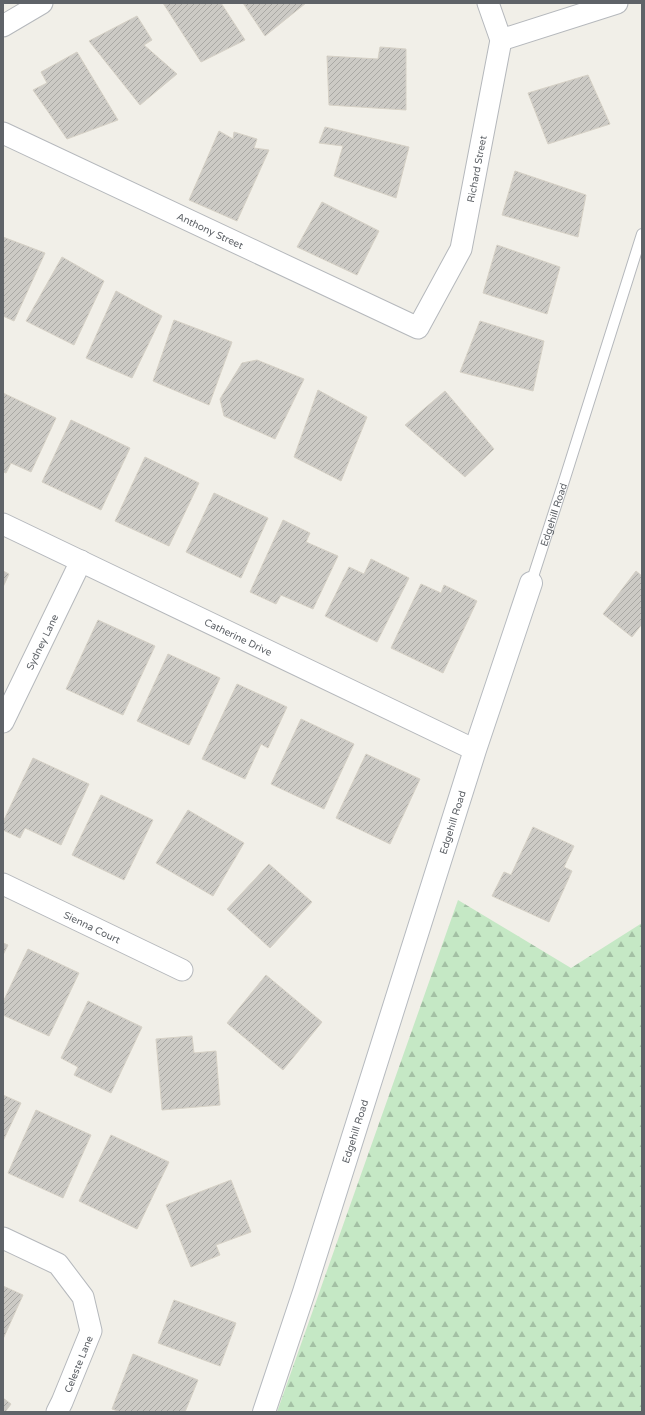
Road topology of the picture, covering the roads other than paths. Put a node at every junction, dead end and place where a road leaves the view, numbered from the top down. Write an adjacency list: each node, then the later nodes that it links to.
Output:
1 (42, 3): 4 (street)
2 (488, 3): 5 (street)
3 (617, 3): 5 (street)
4 (3, 26)
5 (501, 40): 8 (street, Richard Street)
6 (3, 133): 8 (street, Anthony Street)
7 (642, 234): 11 (lane, Edgehill Road)
8 (418, 328)
9 (3, 524): 10 (street, Catherine Drive)
10 (81, 561): 12 (street, Sydney Lane); 13 (street, Catherine Drive)
11 (531, 583): 13 (street, Edgehill Road)
12 (3, 722)
13 (475, 750): 18 (street, Edgehill Road)
14 (3, 884): 15 (street, Sienna Court)
15 (182, 970)
16 (3, 1238): 17 (street, Celeste Lane)
17 (57, 1412)
18 (264, 1412)

